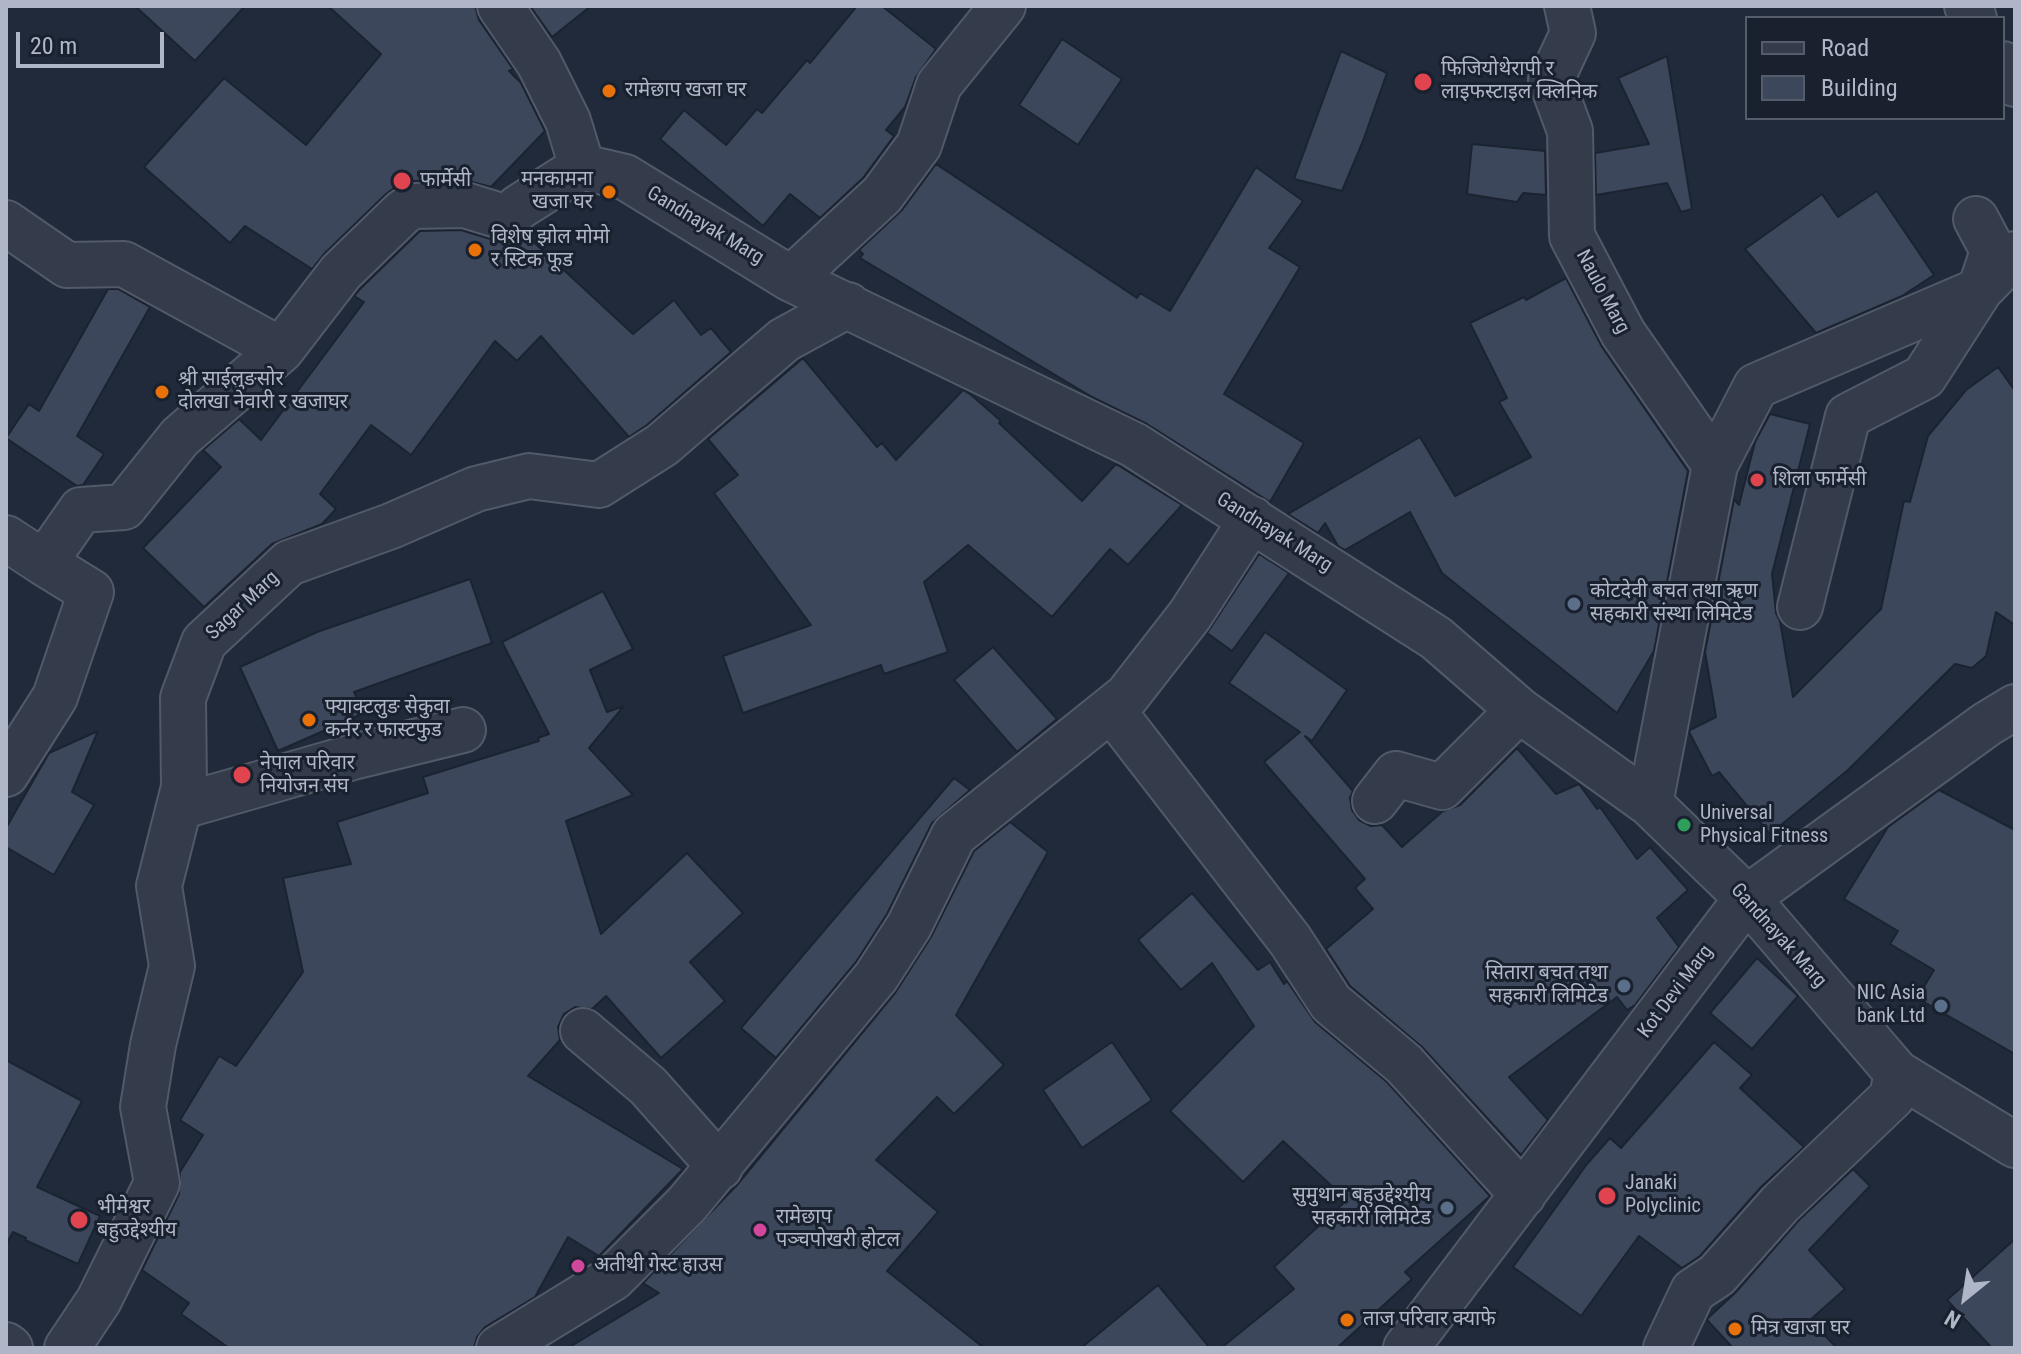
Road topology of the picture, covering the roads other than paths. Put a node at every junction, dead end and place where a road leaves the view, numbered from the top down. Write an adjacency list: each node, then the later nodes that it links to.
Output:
1 (500, 6): 4 (street)
2 (1003, 6): 8 (street)
3 (1567, 6): 12 (street, Naulo Marg)
4 (582, 167): 8 (street, Gandnayak Marg); 11 (street)
5 (1976, 219): 9 (street)
6 (6, 223): 11 (street)
7 (2015, 254): 9 (street)
8 (791, 279): 10 (street, Gandnayak Marg)
9 (1980, 290): 12 (street); 16 (street)
10 (848, 305): 13 (street, Gandnayak Marg); 24 (street, Sagar Marg)
11 (281, 350): 15 (street)
12 (1715, 465): 23 (street)
13 (1252, 519): 17 (street); 18 (street, Gandnayak Marg)
14 (6, 538): 15 (street)
15 (44, 563): 21 (street)
16 (1800, 607)
17 (1112, 710): 29 (street); 30 (street)
18 (1519, 710): 22 (street); 23 (street, Gandnayak Marg)
19 (2006, 721): 25 (street, Kot Devi Marg)
20 (463, 730): 24 (street)
21 (6, 774)
22 (1375, 801)
23 (1650, 804): 25 (street, Gandnayak Marg)
24 (179, 807): 31 (street, Sagar Marg)
25 (1747, 898): 27 (street, Gandnayak Marg); 30 (street, Kot Devi Marg)
26 (583, 1031): 29 (street)
27 (1897, 1073): 28 (street, Gandnayak Marg); 34 (street)
28 (2015, 1145)
29 (720, 1167): 32 (street)
30 (1523, 1195): 33 (street, Kot Devi Marg)
31 (67, 1348)
32 (499, 1348)
33 (1406, 1348)
34 (1665, 1348)

